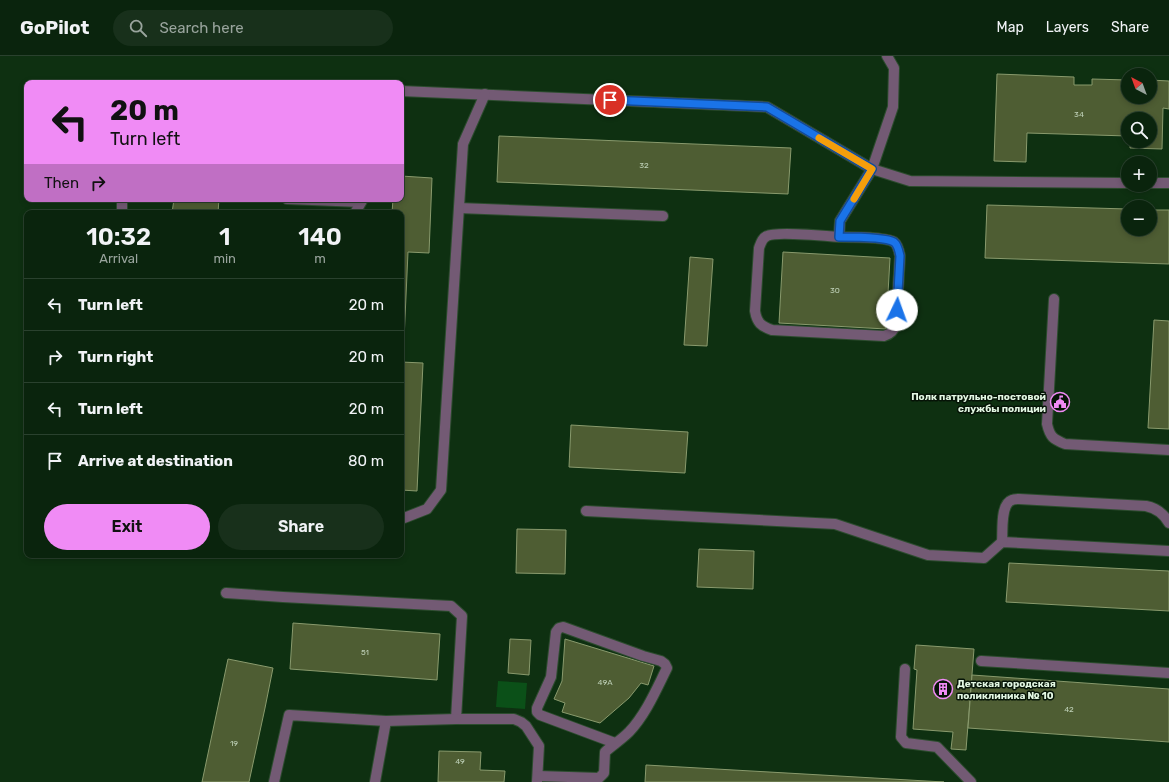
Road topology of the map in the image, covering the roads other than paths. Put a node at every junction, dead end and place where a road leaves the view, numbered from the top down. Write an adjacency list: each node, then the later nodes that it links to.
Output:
1 (887, 56): 4 (lane)
2 (404, 91): 3 (lane)
3 (485, 94): 4 (lane); 8 (lane)
4 (872, 169): 5 (lane); 10 (lane)
5 (1121, 183)
6 (1157, 183): 7 (lane)
7 (1169, 183)
8 (459, 208): 9 (lane); 14 (lane)
9 (663, 216)
10 (839, 237): 10 (lane)
11 (1054, 299): 12 (lane)
12 (1169, 450)
13 (586, 511): 16 (lane)
14 (404, 518)
15 (1169, 523): 16 (lane)
16 (1002, 542): 17 (lane)
17 (1169, 551)
18 (226, 593): 22 (lane)
19 (981, 661): 21 (lane)
20 (905, 669): 28 (lane)
21 (1169, 673)
22 (456, 719): 23 (lane); 25 (lane)
23 (386, 721): 26 (lane); 27 (lane)
24 (615, 743): 24 (lane); 25 (lane)
25 (538, 779)
26 (274, 782)
27 (375, 782)
28 (971, 782)

